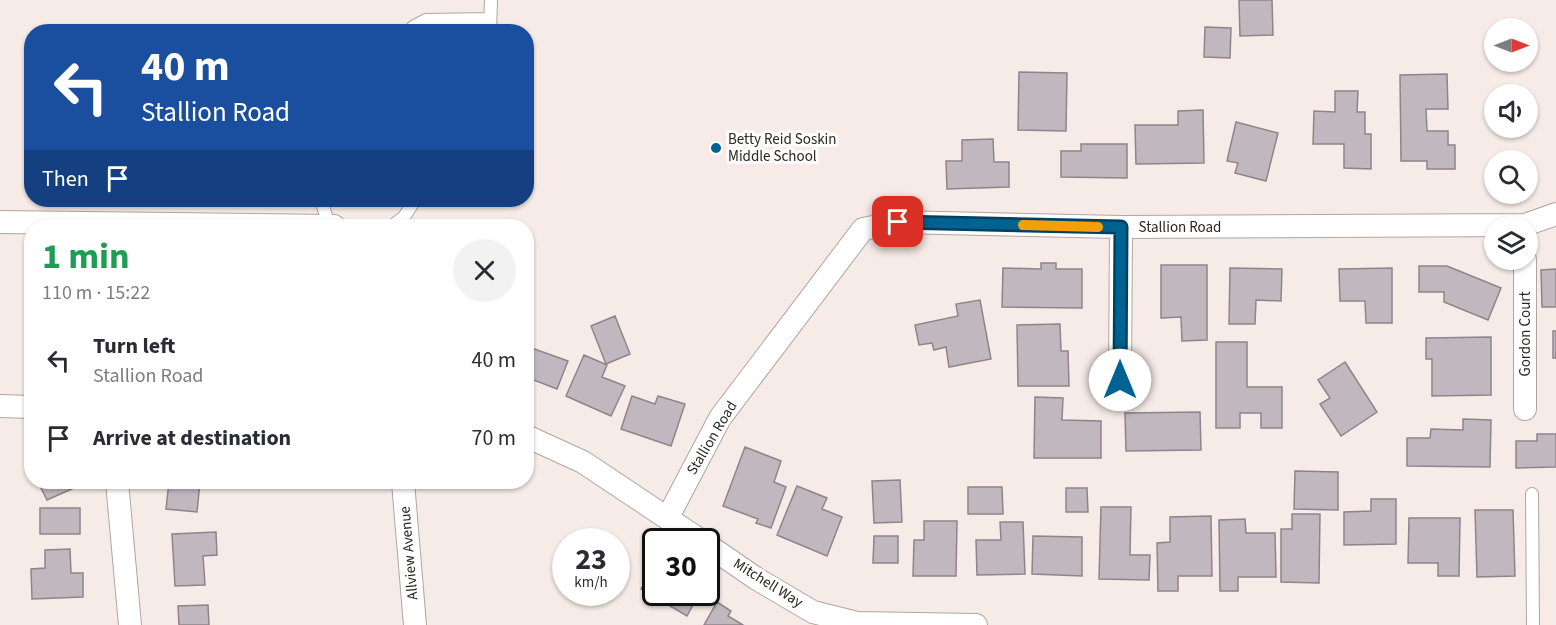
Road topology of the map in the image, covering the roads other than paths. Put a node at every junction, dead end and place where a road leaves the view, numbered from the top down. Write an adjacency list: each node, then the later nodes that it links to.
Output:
1 (491, 0): 4 (lane)
2 (419, 24): 3 (lane)
3 (477, 24)
4 (490, 24)
5 (410, 207): 7 (lane)
6 (1556, 214): 8 (street, Stallion Road)
7 (401, 219)
8 (1538, 221)
9 (0, 222): 10 (street)
10 (24, 223)
11 (1484, 226): 12 (street, Stallion Road)
12 (1121, 227): 14 (street); 22 (street, Stallion Road)
13 (1525, 270): 17 (street, Gordon Court)
14 (1120, 380)
15 (0, 406): 16 (street)
16 (24, 407)
17 (1525, 409)
18 (534, 440): 22 (street, Mitchell Way)
19 (118, 489): 25 (street)
20 (404, 489): 26 (street, Allview Avenue)
21 (1532, 494): 28 (lane)
22 (668, 517): 23 (street, Mitchell Way)
23 (684, 528)
24 (720, 553): 27 (street, Mitchell Way)
25 (130, 625)
26 (415, 625)
27 (976, 625)
28 (1533, 625)

